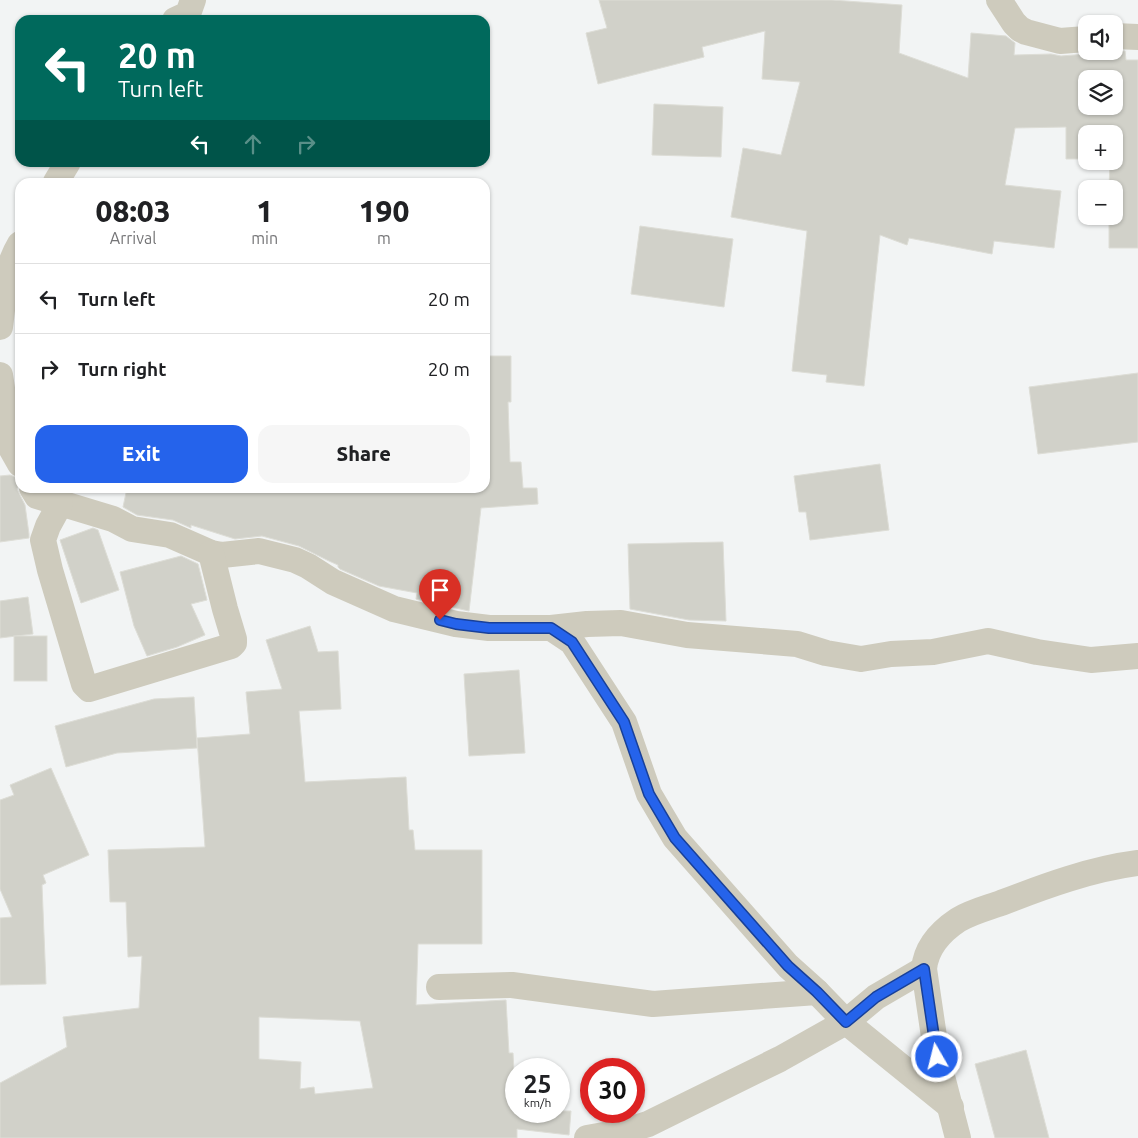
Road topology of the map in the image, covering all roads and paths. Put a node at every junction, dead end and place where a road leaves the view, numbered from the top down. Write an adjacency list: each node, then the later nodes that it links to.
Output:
1 (193, 0): 3 (street)
2 (999, 0): 6 (street)
3 (186, 15)
4 (1123, 36): 5 (street)
5 (1138, 36)
6 (1078, 40)
7 (65, 167): 8 (street)
8 (58, 178)
9 (15, 253): 10 (street)
10 (0, 327)
11 (0, 376): 12 (street)
12 (15, 455)
13 (35, 493): 14 (street)
14 (60, 504): 15 (street); 15 (street)
15 (211, 553): 16 (street)
16 (551, 628): 17 (street); 21 (street)
17 (1138, 656)
18 (1138, 863): 19 (street)
19 (924, 969): 22 (street); 23 (street)
20 (439, 987): 21 (street)
21 (817, 992): 22 (street)
22 (846, 1022): 23 (street); 24 (street)
23 (950, 1107): 25 (street)
24 (587, 1138)
25 (958, 1138)

